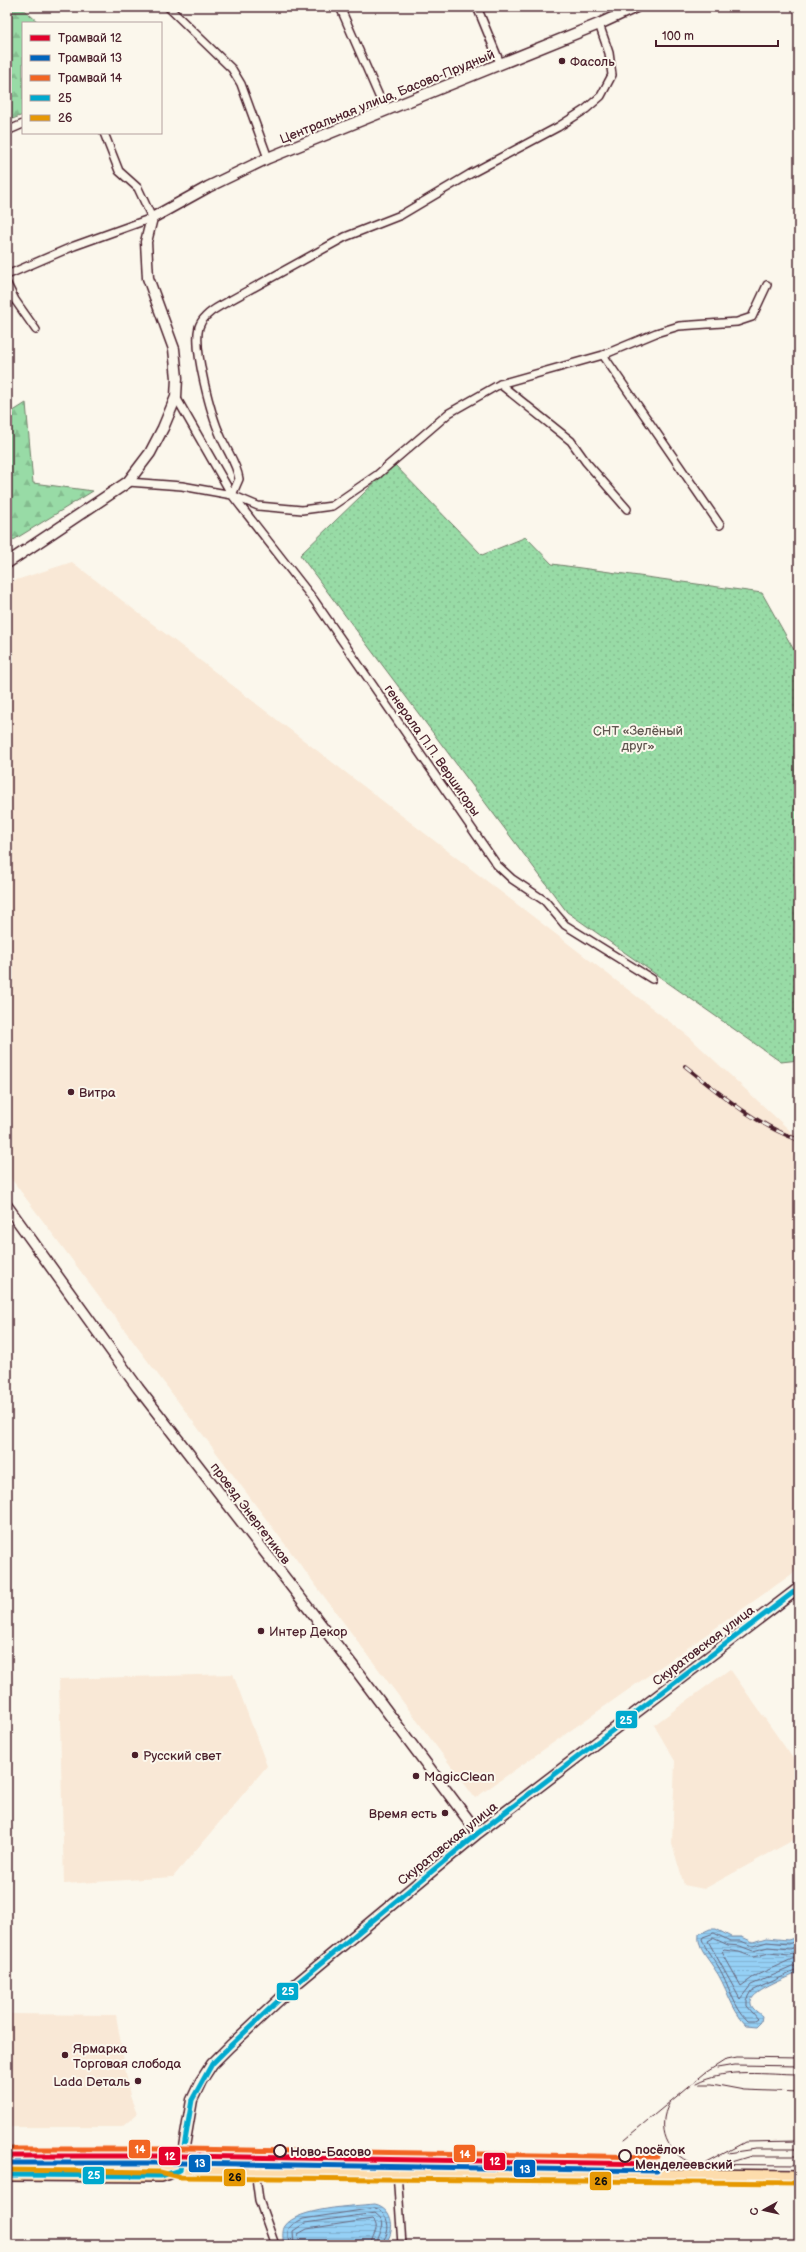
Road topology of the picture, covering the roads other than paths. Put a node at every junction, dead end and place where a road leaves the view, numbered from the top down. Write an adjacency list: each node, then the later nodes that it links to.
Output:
1 (168, 7): 11 (street)
2 (340, 7): 7 (street)
3 (477, 7): 6 (street)
4 (636, 7): 5 (street, Центральная улица, Басово-Прудный)
5 (599, 24): 6 (street, Центральная улица, Басово-Прудный); 21 (street)
6 (500, 63): 7 (street, Центральная улица, Басово-Прудный)
7 (385, 110): 11 (street, Центральная улица, Басово-Прудный)
8 (22, 124): 9 (street)
9 (7, 131)
10 (104, 134): 12 (street)
11 (268, 158): 12 (street, Центральная улица, Басово-Прудный)
12 (152, 218): 13 (street); 19 (street)
13 (7, 275)
14 (7, 284): 16 (street)
15 (767, 285): 17 (street)
16 (36, 330)
17 (603, 355): 18 (street); 23 (street)
18 (500, 384): 21 (street); 22 (street)
19 (176, 397): 20 (street); 21 (street, генерала П.П. Вершигоры)
20 (128, 482): 21 (street); 24 (street)
21 (232, 495): 25 (street, генерала П.П. Вершигоры)
22 (626, 509)
23 (720, 525)
24 (7, 563)
25 (652, 980)
26 (7, 1206): 28 (street, проезд Энергетиков)
27 (799, 1588): 28 (street, Скуратовская улица)
28 (478, 1833): 30 (street, Скуратовская улица)
29 (7, 2163): 30 (main road)
30 (180, 2170): 31 (main road); 33 (main road)
31 (255, 2170): 32 (main road); 35 (street)
32 (398, 2171): 34 (main road); 36 (street)
33 (7, 2174)
34 (799, 2176)
35 (276, 2245)
36 (402, 2245)

